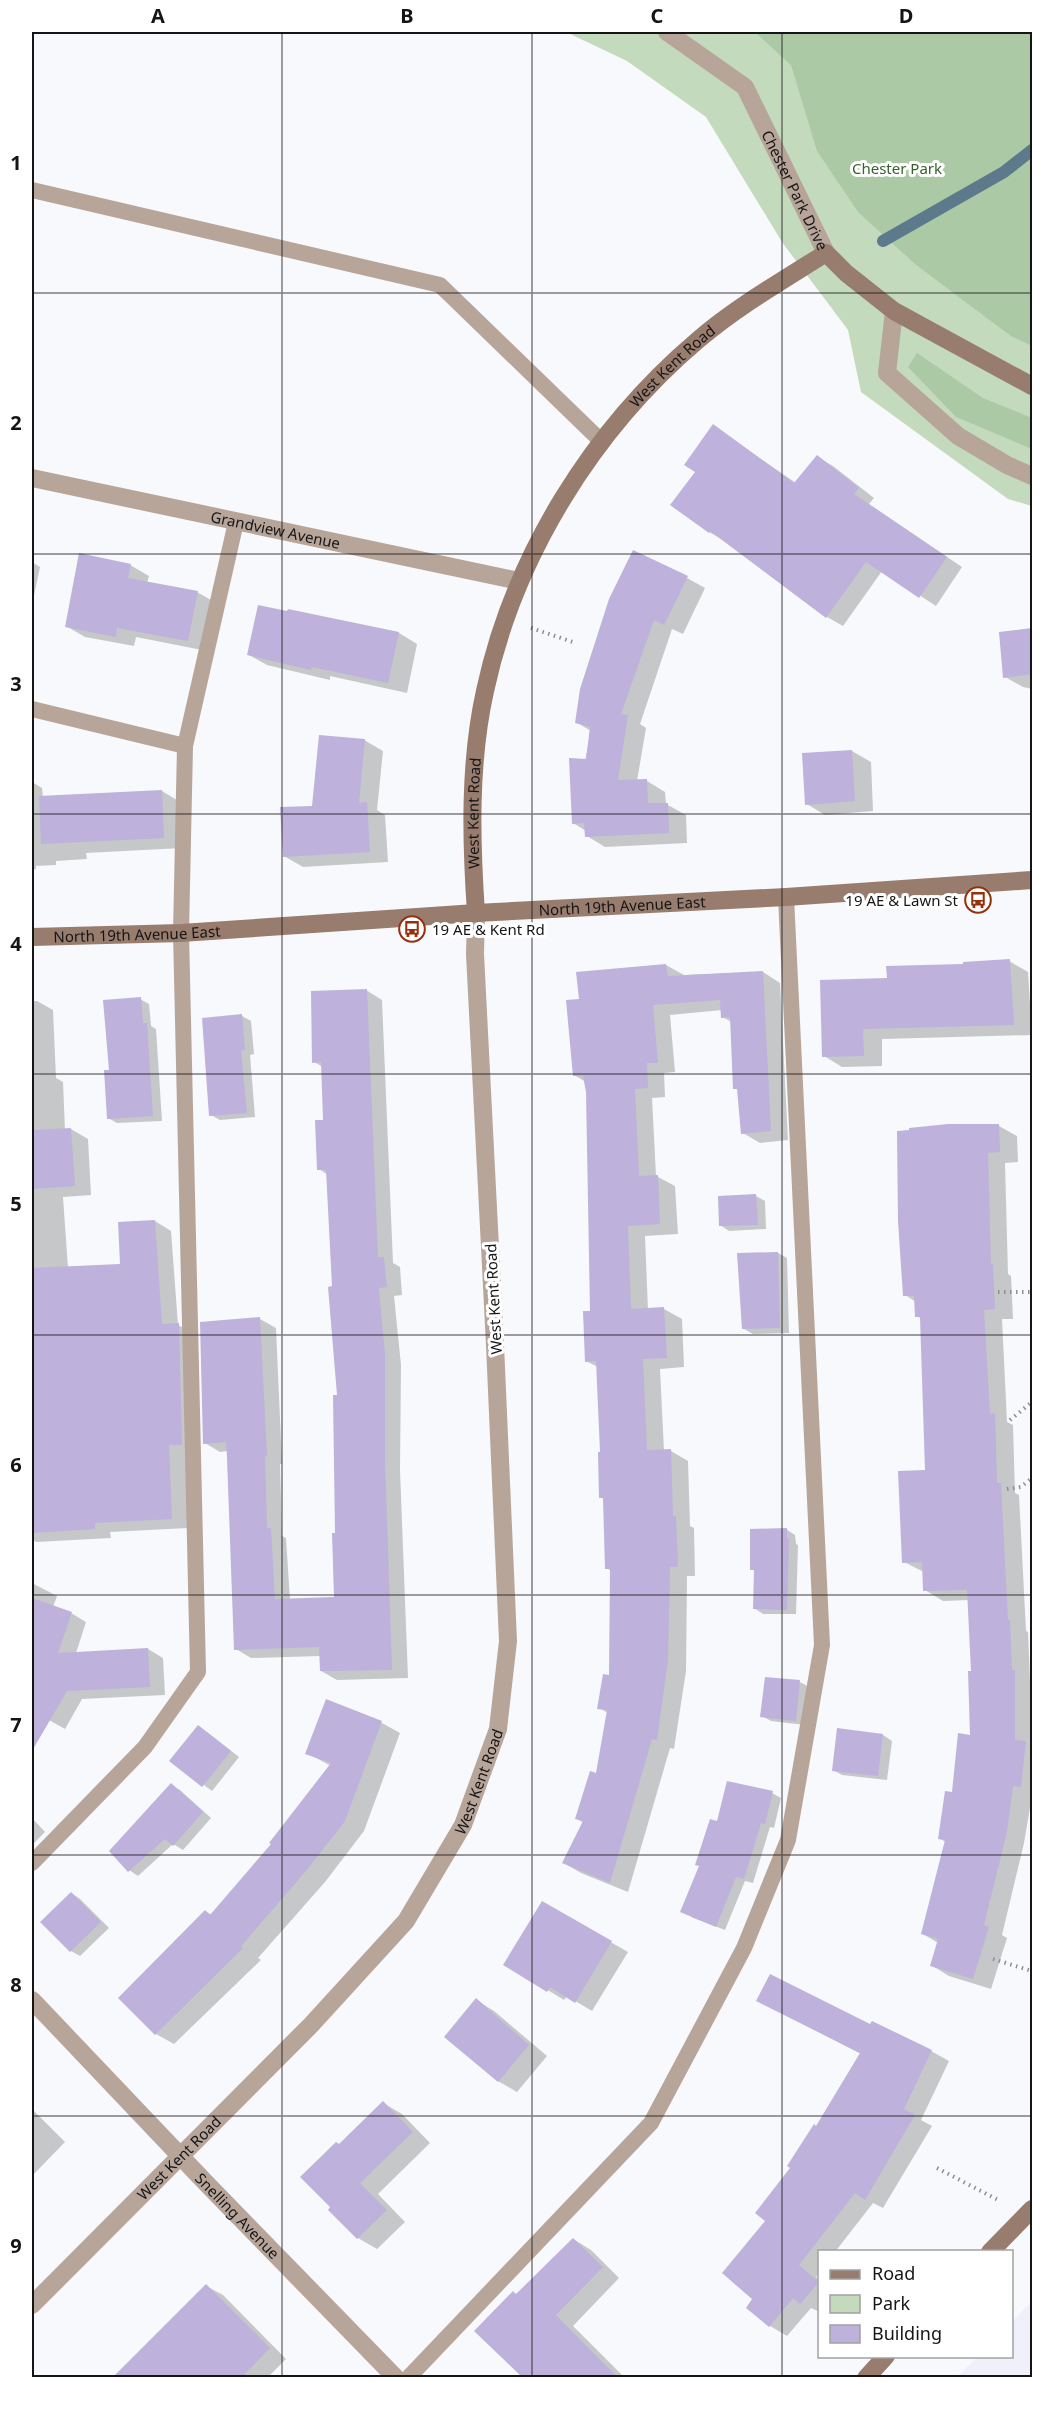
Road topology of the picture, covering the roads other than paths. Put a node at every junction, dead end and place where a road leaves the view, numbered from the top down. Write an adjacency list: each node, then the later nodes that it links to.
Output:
1 (667, 32): 3 (street, Chester Park Drive)
2 (32, 190): 6 (lane)
3 (826, 254): 4 (street, Chester Park Drive); 6 (street, West Kent Road)
4 (894, 310): 5 (street, Chester Park Drive); 7 (street)
5 (1032, 386)
6 (602, 441): 10 (street, West Kent Road)
7 (1032, 476)
8 (32, 478): 9 (street, Grandview Avenue)
9 (236, 522): 10 (street, Grandview Avenue); 12 (lane)
10 (519, 581): 15 (street, West Kent Road)
11 (32, 709): 12 (lane)
12 (185, 746): 16 (lane)
13 (1032, 880): 14 (street, North 19th Avenue East)
14 (786, 897): 15 (street, North 19th Avenue East); 26 (lane)
15 (476, 913): 16 (street, North 19th Avenue East); 20 (street, West Kent Road)
16 (181, 933): 17 (street, North 19th Avenue East); 18 (lane)
17 (32, 937)
18 (32, 1863)
19 (32, 2000): 20 (street, Snelling Avenue)
20 (180, 2156): 23 (street, West Kent Road); 25 (street, Snelling Avenue)
21 (1030, 2212): 22 (street)
22 (992, 2250)
23 (32, 2306)
24 (884, 2358): 27 (street)
25 (396, 2378)
26 (408, 2378)
27 (866, 2378)

